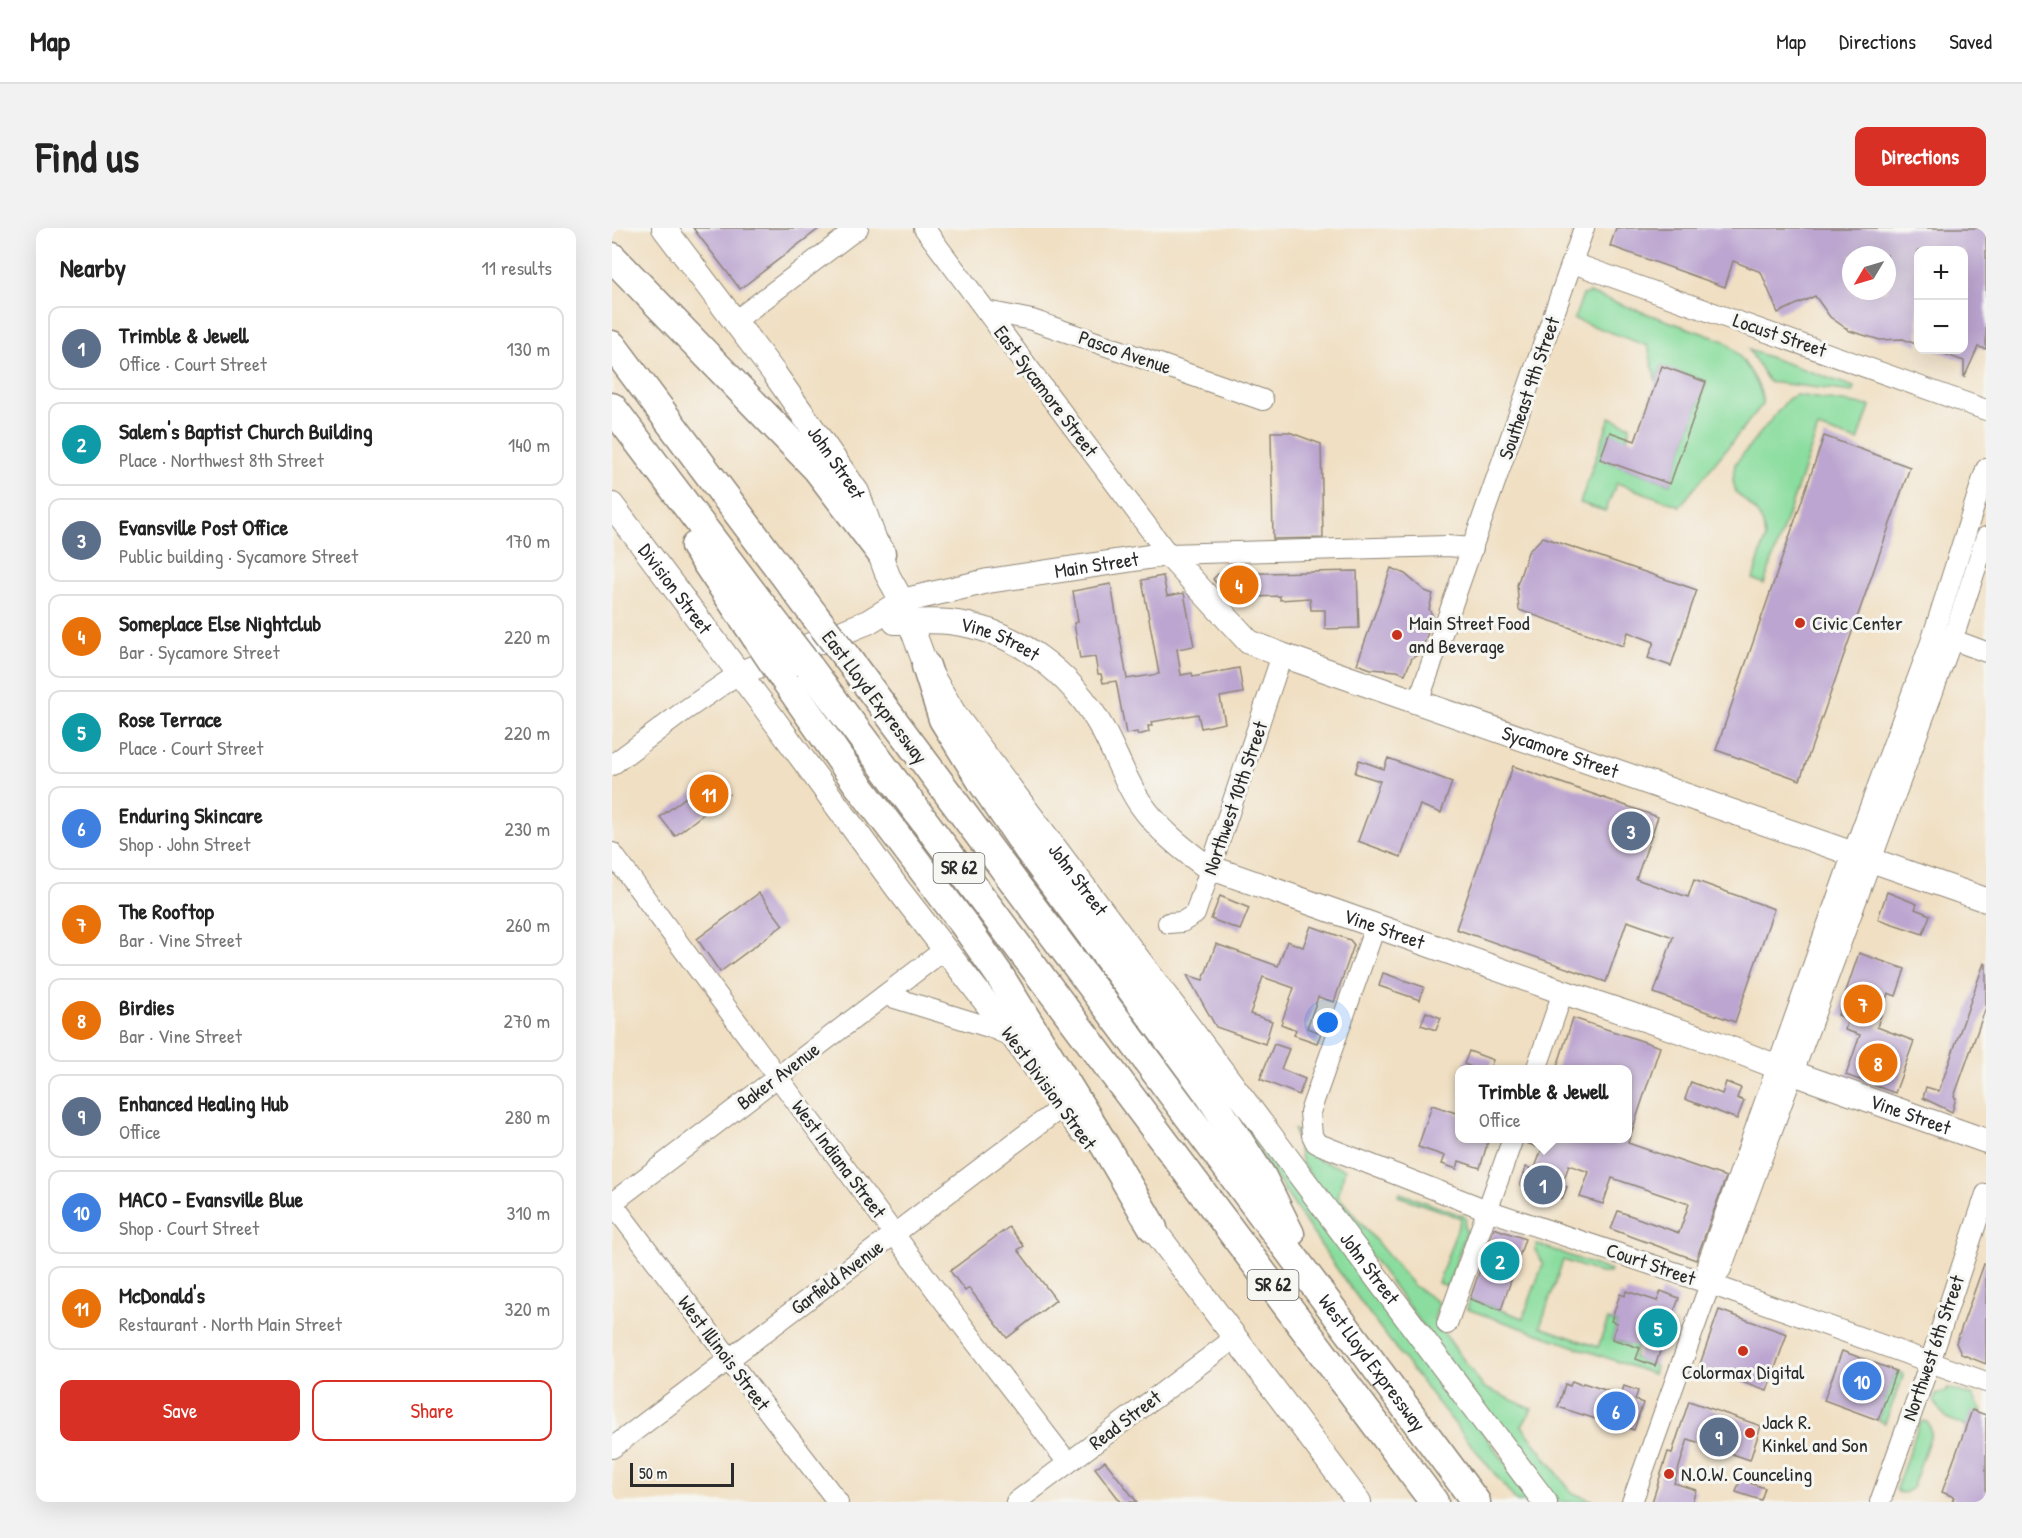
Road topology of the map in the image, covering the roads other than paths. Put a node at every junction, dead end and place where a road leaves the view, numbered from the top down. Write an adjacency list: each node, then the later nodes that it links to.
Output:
1 (664, 228): 8 (main road, John Street)
2 (858, 228): 8 (street)
3 (924, 228): 7 (street, East Sycamore Street)
4 (1584, 228): 6 (street, Southeast 9th Street)
5 (612, 258): 17 (highway)
6 (1573, 263): 12 (street, Locust Street); 16 (street, Southeast 9th Street)
7 (986, 311): 10 (street, Pasco Avenue); 18 (street, East Sycamore Street)
8 (735, 321): 17 (main road, John Street)
9 (612, 345): 39 (highway, East Lloyd Expressway / SR 62, bridge)
10 (1263, 400)
11 (612, 408): 25 (highway, East Lloyd Expressway / SR 62, bridge)
12 (1986, 410)
13 (1986, 469): 21 (street)
14 (612, 505): 26 (main road, Division Street)
15 (1986, 537): 20 (street)
16 (1473, 548): 18 (street, Main Street); 27 (street, Southeast 9th Street)
17 (881, 552): 19 (main road, John Street)
18 (1168, 554): 19 (main road, Main Street); 23 (main road, Sycamore Street)
19 (906, 612): 24 (main road, John Street); 26 (main road, Vine Street); 31 (main road, Vine Street)
20 (1951, 639): 21 (street); 22 (street); 30 (street)
21 (1931, 642): 30 (street)
22 (1986, 652)
23 (1282, 655): 27 (main road, Sycamore Street); 31 (street, Northwest 10th Street)
24 (926, 666): 52 (highway); 67 (main road, John Street)
25 (796, 672): 41 (highway, East Lloyd Expressway / SR 62); 50 (highway)
26 (738, 674): 28 (street); 35 (main road, West Division Street)
27 (1418, 702): 30 (main road, Sycamore Street)
28 (612, 765)
29 (612, 853): 43 (street, West Indiana Street)
30 (1862, 856): 32 (main road, Sycamore Street); 42 (street)
31 (1210, 868): 33 (street, Northwest 10th Street); 34 (main road, Vine Street)
32 (1986, 900)
33 (1168, 923)
34 (1375, 927): 36 (main road, Vine Street); 49 (street, Court Street)
35 (944, 950): 37 (street, Baker Avenue); 38 (main road, West Division Street)
36 (1563, 992): 40 (street); 42 (main road, Vine Street)
37 (885, 995): 38 (street); 43 (street, Baker Avenue)
38 (1013, 1037): 44 (main road, West Division Street)
39 (1137, 1050): 52 (highway, West Lloyd Expressway / SR 62)
40 (1538, 1065)
41 (1110, 1070): 65 (highway, West Lloyd Expressway / SR 62)
42 (1786, 1070): 45 (main road, Vine Street); 53 (street)
43 (777, 1077): 48 (street, Baker Avenue); 51 (street, West Indiana Street)
44 (1063, 1106): 50 (main road, West Division Street); 51 (street, Garfield Avenue)
45 (1986, 1141)
46 (1511, 1143): 49 (street)
47 (1986, 1194): 57 (street, Northwest 6th Street)
48 (612, 1203): 56 (street, West Illinois Street)
49 (1487, 1210): 53 (street, Court Street); 54 (street)
50 (1153, 1228): 55 (main road, West Division Street)
51 (894, 1234): 56 (street, Garfield Avenue); 60 (street, West Indiana Street)
52 (1310, 1280): 61 (highway, West Lloyd Expressway / SR 62)
53 (1710, 1284): 57 (street, Court Street); 68 (street)
54 (1447, 1324)
55 (1234, 1338): 60 (street, Read Street); 64 (main road, West Division Street)
56 (728, 1359): 59 (street, Garfield Avenue); 62 (street, West Illinois Street)
57 (1930, 1362): 58 (street, Court Street); 69 (street, Northwest 6th Street)
58 (1986, 1382)
59 (612, 1448)
60 (1068, 1463): 63 (street, Read Street)
61 (1468, 1491): 66 (highway, West Lloyd Expressway)
62 (838, 1502)
63 (1017, 1502)
64 (1359, 1502)
65 (1434, 1502)
66 (1484, 1502)
67 (1545, 1502)
68 (1632, 1502)
69 (1880, 1502)

